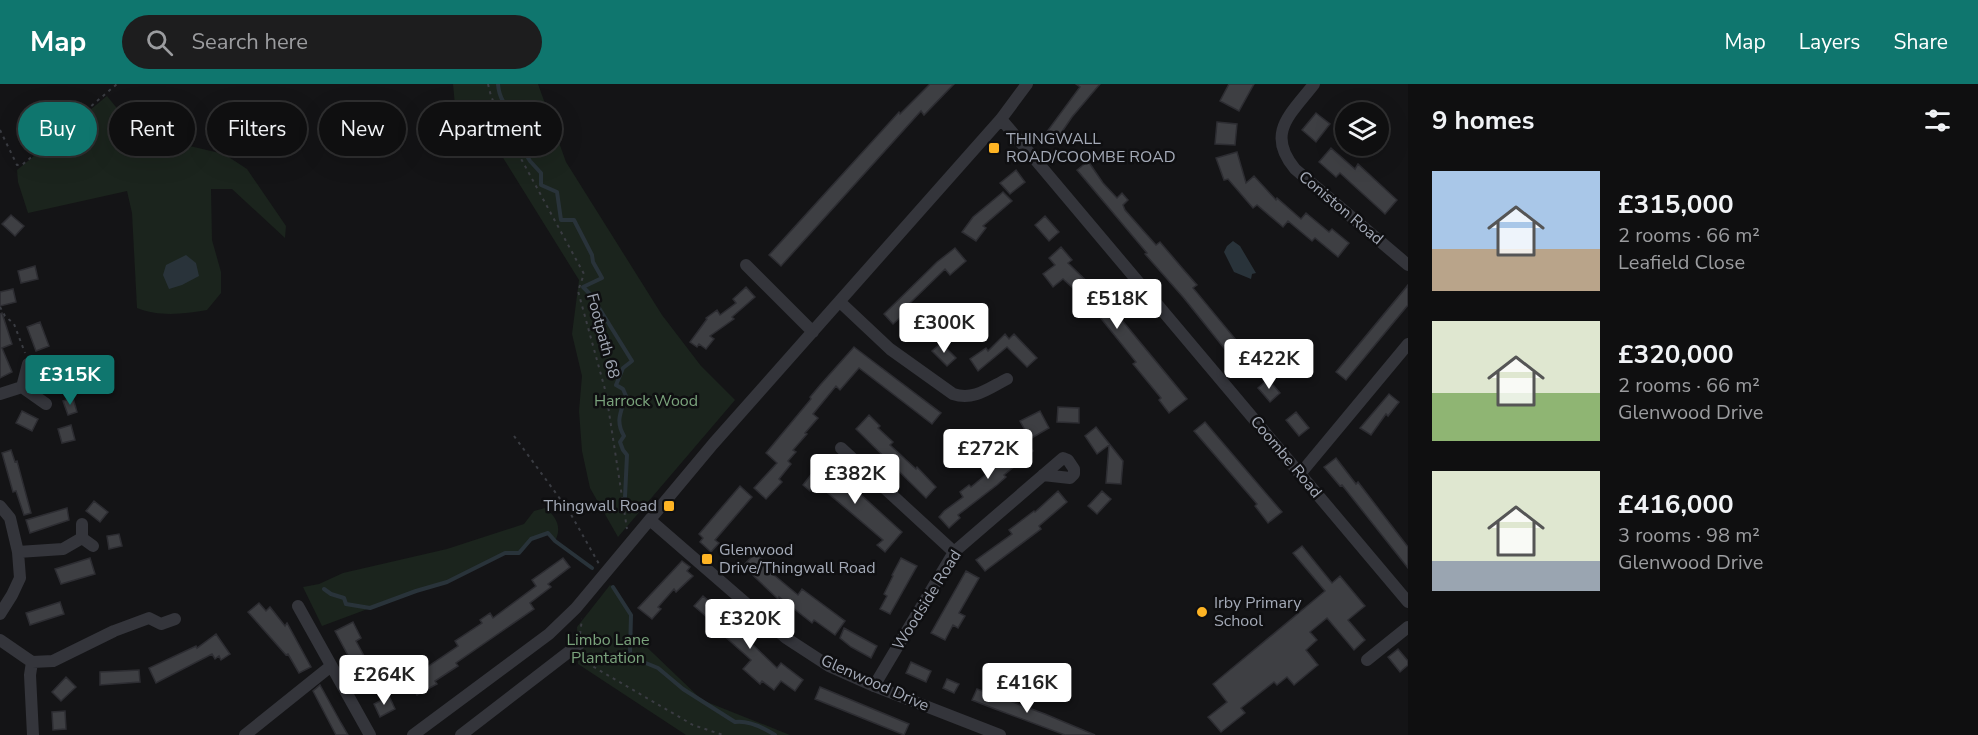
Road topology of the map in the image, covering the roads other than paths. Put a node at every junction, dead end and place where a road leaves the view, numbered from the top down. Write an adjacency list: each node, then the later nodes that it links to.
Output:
1 (1027, 84): 3 (street)
2 (1314, 84): 5 (street, Coniston Road)
3 (1001, 119): 6 (street); 15 (street, Coombe Road)
4 (746, 265): 7 (street)
5 (1408, 266)
6 (840, 302): 7 (street); 10 (street)
7 (813, 332): 18 (street)
8 (1408, 344): 15 (street)
9 (28, 364): 11 (street)
10 (1008, 379)
11 (22, 387): 12 (street); 13 (street)
12 (0, 394)
13 (46, 404)
14 (841, 448): 23 (street)
15 (1300, 474): 24 (street, Coombe Road)
16 (1042, 475): 23 (street, Woodside Road)
17 (0, 506): 22 (street)
18 (650, 520): 34 (street, Glenwood Drive); 38 (street)
19 (82, 524): 20 (street)
20 (82, 538): 21 (street); 22 (street)
21 (93, 546)
22 (18, 552): 26 (street)
23 (954, 552): 34 (street, Woodside Road)
24 (1408, 602)
25 (298, 606): 33 (street)
26 (0, 614)
27 (175, 619): 32 (street)
28 (1408, 627): 31 (street)
29 (0, 640): 32 (street)
30 (579, 644): 39 (street)
31 (1367, 660)
32 (32, 662): 35 (street)
33 (331, 666): 36 (street); 37 (street)
34 (874, 686): 40 (street, Glenwood Drive)
35 (33, 735)
36 (245, 735)
37 (370, 735)
38 (413, 735)
39 (461, 735)
40 (1000, 735)

